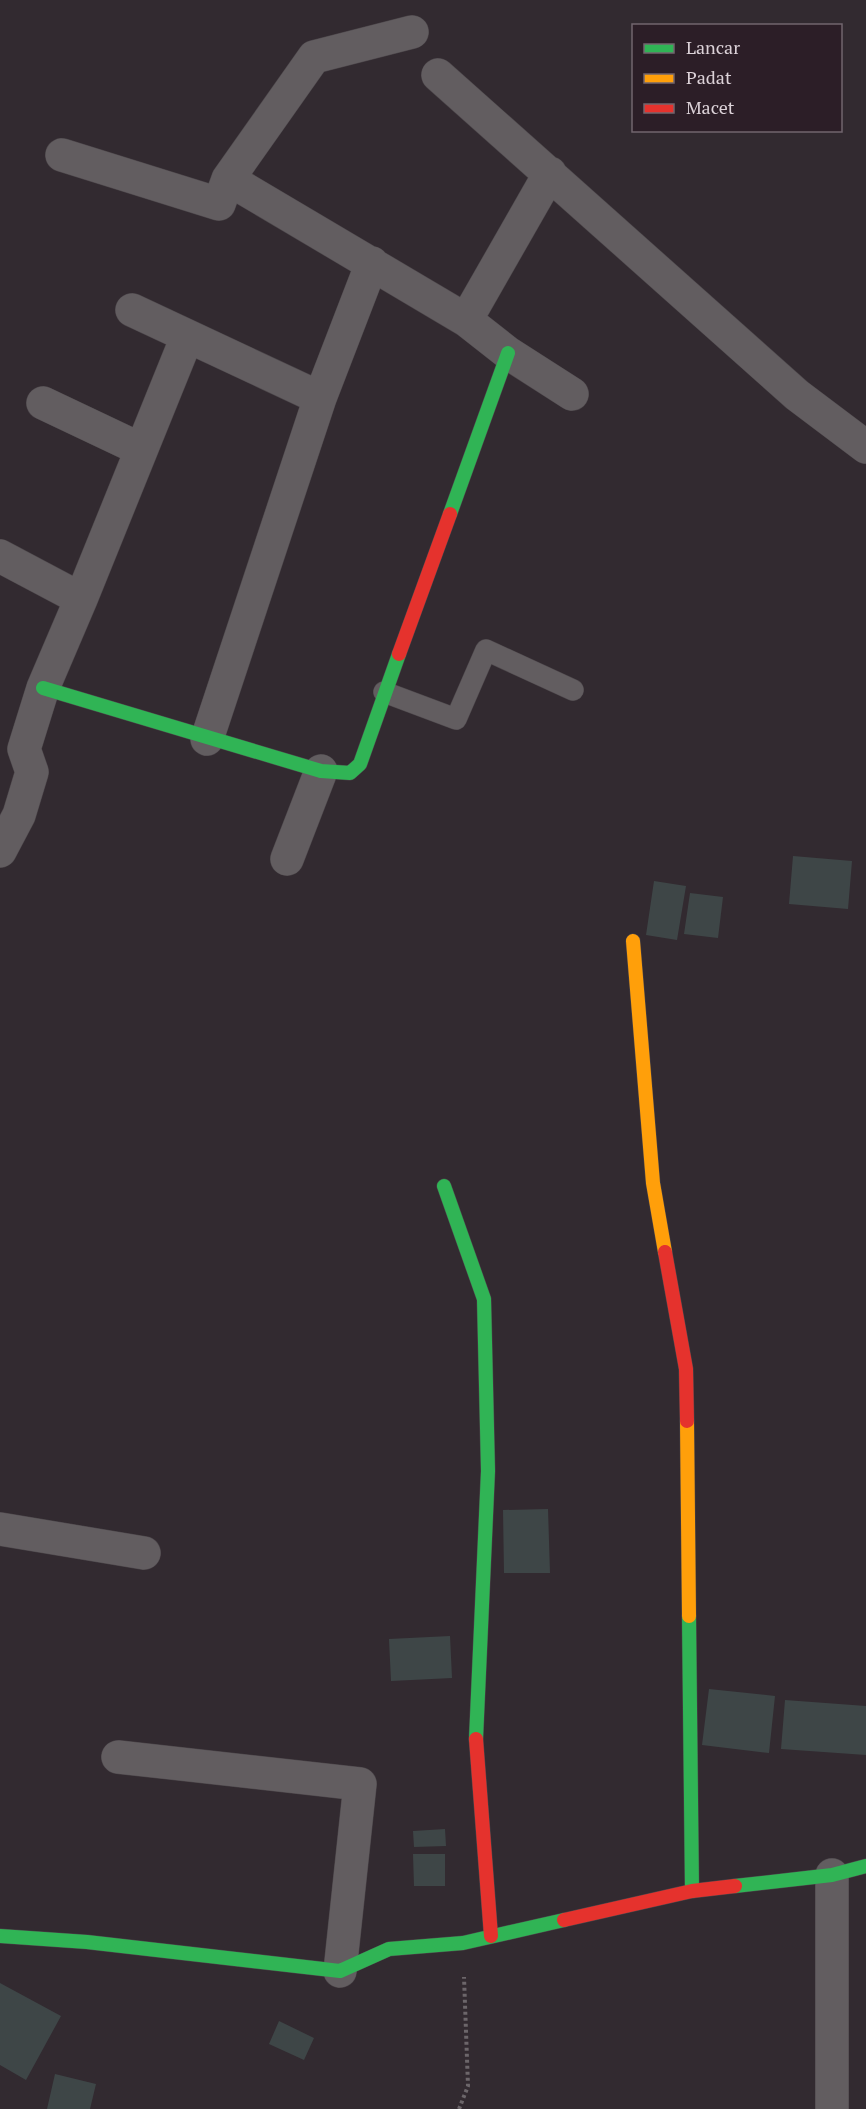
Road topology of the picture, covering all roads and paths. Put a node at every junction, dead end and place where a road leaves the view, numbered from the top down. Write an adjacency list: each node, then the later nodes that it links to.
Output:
1 (412, 32): 5 (street)
2 (438, 75): 4 (street)
3 (62, 155): 5 (street)
4 (550, 173): 8 (street); 14 (street)
5 (228, 178): 6 (street)
6 (372, 263): 8 (street); 12 (street)
7 (132, 310): 9 (street)
8 (466, 320): 10 (street)
9 (187, 337): 12 (street); 15 (street)
10 (508, 353): 11 (street); 20 (street)
11 (572, 394)
12 (320, 398): 21 (street)
13 (43, 403): 15 (street)
14 (866, 447)
15 (140, 449): 17 (street)
16 (0, 556): 17 (street)
17 (81, 599): 18 (street)
18 (43, 688): 21 (street); 22 (street)
19 (573, 690): 20 (lane)
20 (384, 692): 23 (street)
21 (207, 738): 23 (street)
22 (12, 743): 24 (street)
23 (321, 771): 25 (street)
24 (0, 852)
25 (287, 859)
26 (633, 941): 33 (street)
27 (444, 1186): 35 (street)
28 (0, 1529): 29 (street)
29 (144, 1553)
30 (118, 1757): 37 (street)
31 (866, 1866): 32 (street)
32 (832, 1875): 33 (street); 39 (street)
33 (692, 1892): 35 (street)
34 (0, 1936): 37 (street)
35 (491, 1936): 36 (street)
36 (463, 1943): 37 (street); 38 (path)
37 (340, 1971)
38 (459, 2109)
39 (832, 2109)

